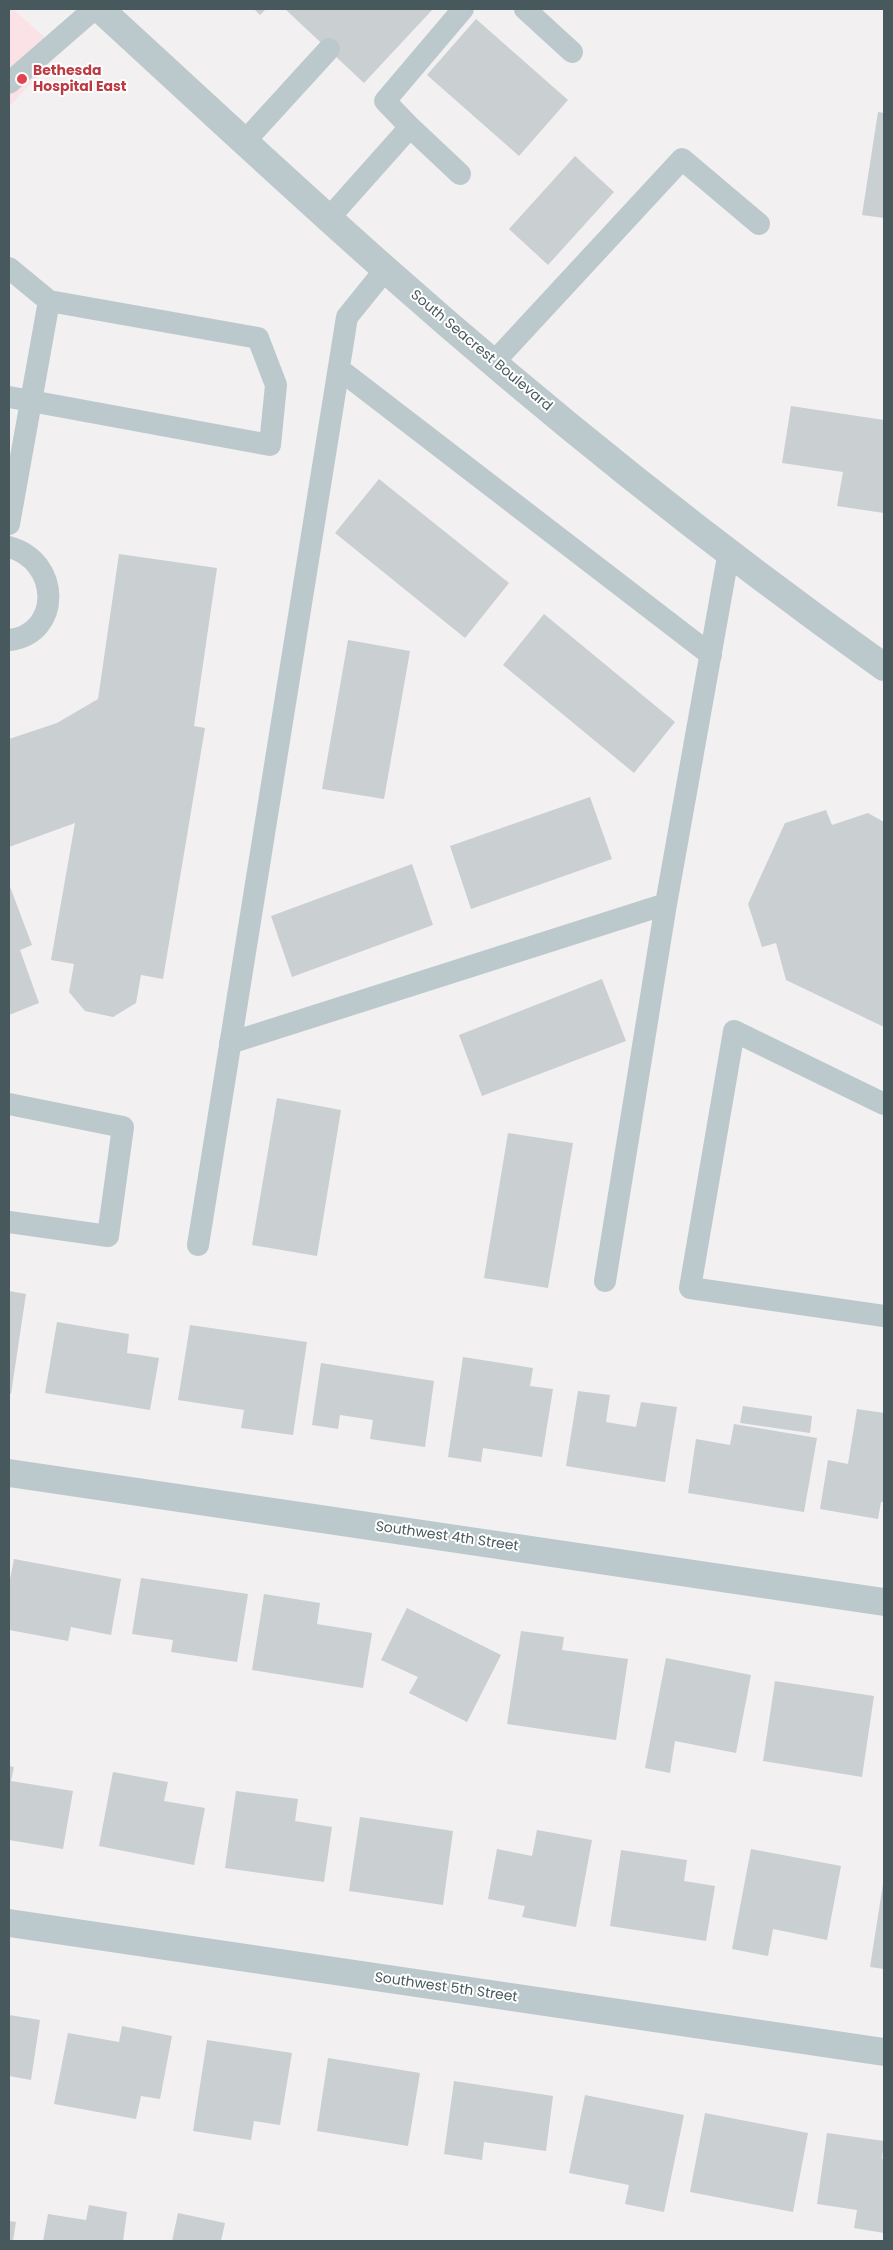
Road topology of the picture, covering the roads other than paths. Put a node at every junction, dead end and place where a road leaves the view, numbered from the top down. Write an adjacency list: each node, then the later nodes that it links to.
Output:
1 (94, 9): 7 (lane)
2 (100, 9): 9 (street, South Seacrest Boulevard)
3 (463, 9): 8 (lane)
4 (525, 9): 6 (lane)
5 (329, 50): 9 (lane)
6 (572, 52)
7 (9, 83)
8 (410, 127): 10 (lane); 11 (lane)
9 (245, 141): 11 (street, South Seacrest Boulevard)
10 (460, 174)
11 (329, 218): 14 (street, South Seacrest Boulevard)
12 (759, 224): 16 (lane)
13 (9, 268): 15 (lane)
14 (385, 270): 16 (street, South Seacrest Boulevard); 17 (lane)
15 (49, 301): 18 (lane); 18 (lane)
16 (494, 362): 21 (street, South Seacrest Boulevard)
17 (339, 369): 23 (lane); 26 (lane)
18 (20, 399): 19 (lane)
19 (9, 524)
20 (9, 547): 22 (lane)
21 (730, 551): 23 (lane); 24 (street, South Seacrest Boulevard)
22 (9, 640)
23 (711, 655): 25 (lane)
24 (884, 667)
25 (666, 904): 26 (lane); 31 (lane)
26 (230, 1043): 30 (lane)
27 (9, 1104): 29 (lane)
28 (884, 1104): 32 (lane)
29 (9, 1222)
30 (198, 1245)
31 (605, 1281)
32 (884, 1316)
33 (9, 1473): 34 (street, Southwest 4th Street)
34 (884, 1602)
35 (9, 1923): 36 (street, Southwest 5th Street)
36 (884, 2052)

